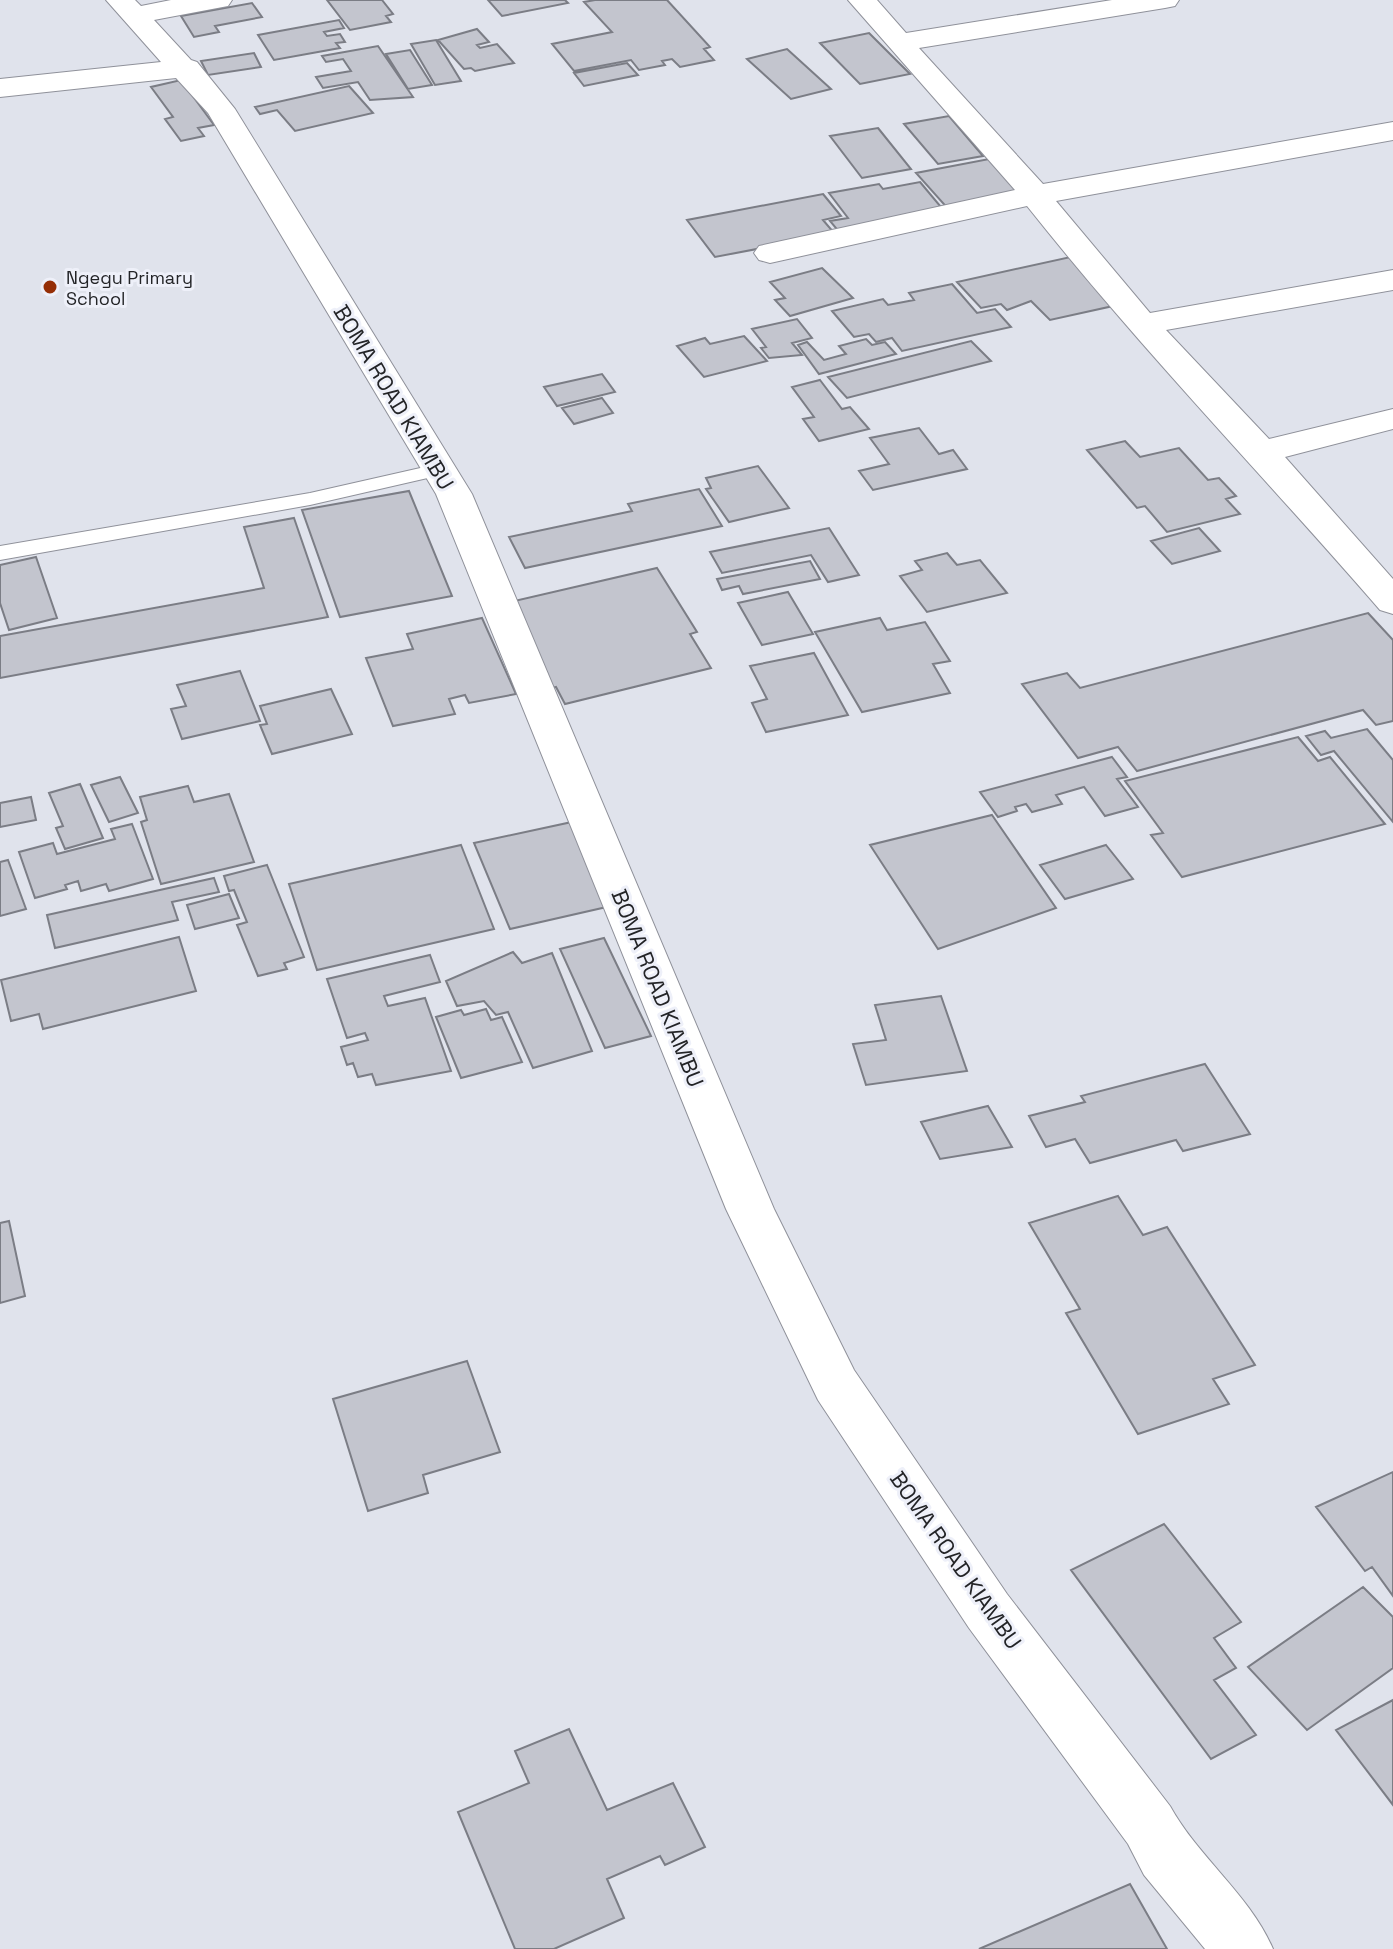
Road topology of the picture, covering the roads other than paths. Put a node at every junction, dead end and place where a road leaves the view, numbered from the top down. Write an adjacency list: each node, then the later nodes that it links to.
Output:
1 (218, 0): 4 (street)
2 (862, 0): 5 (street)
3 (1165, 0): 5 (street)
4 (128, 8): 6 (street, BOMA ROAD KIAMBU)
5 (901, 42): 9 (street)
6 (187, 68): 7 (street); 15 (street, BOMA ROAD KIAMBU)
7 (0, 88)
8 (1393, 131): 9 (street)
9 (1035, 195): 10 (street); 12 (street)
10 (770, 253)
11 (1393, 280): 12 (street)
12 (1142, 324): 14 (street)
13 (1393, 419): 14 (street)
14 (1261, 452): 17 (street)
15 (438, 470): 16 (lane); 18 (street, BOMA ROAD KIAMBU)
16 (0, 553)
17 (1393, 602)
18 (1243, 1949)

